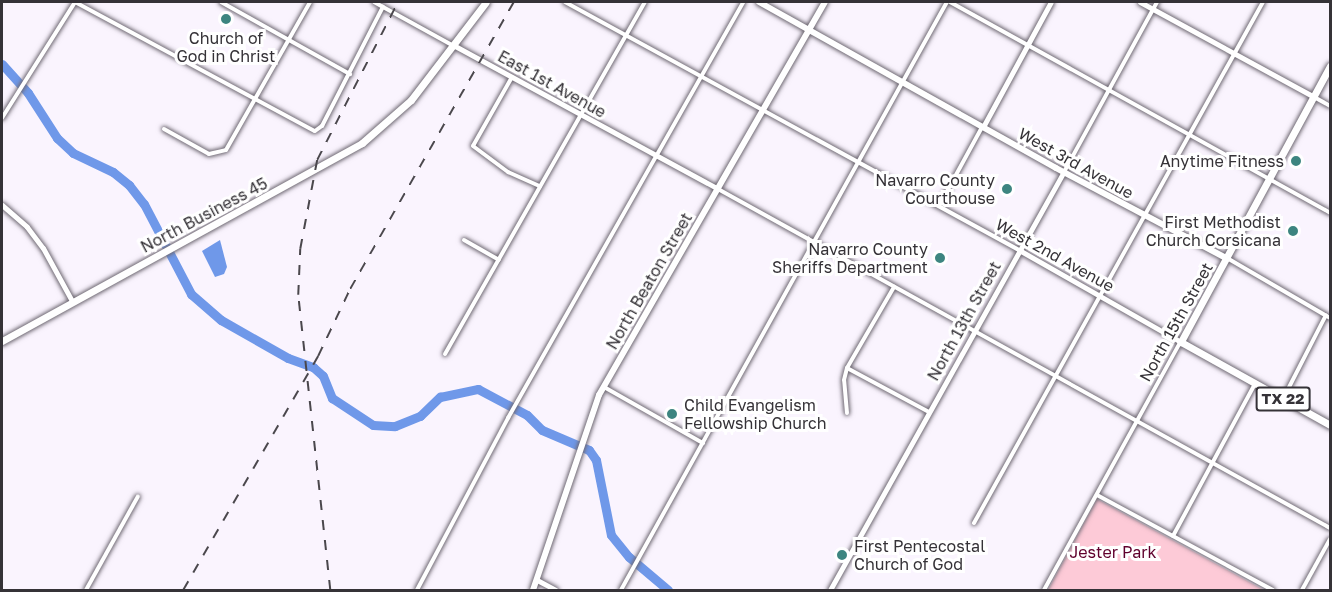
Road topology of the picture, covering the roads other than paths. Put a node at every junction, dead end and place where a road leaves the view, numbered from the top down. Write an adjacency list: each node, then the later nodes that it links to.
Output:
1 (75, 2): 31 (street); 35 (street)
2 (221, 2): 20 (street)
3 (310, 2): 20 (street)
4 (374, 2): 16 (street, East 1st Avenue)
5 (486, 2): 22 (main road, North Business 45)
6 (565, 2): 19 (street, West 2nd Avenue)
7 (645, 2): 19 (street)
8 (743, 2): 26 (street)
9 (759, 2): 18 (main road, West 3rd Avenue)
10 (825, 2): 18 (main road, North Beaton Street)
11 (948, 2): 21 (street); 28 (street)
12 (1051, 2): 21 (street)
13 (1140, 2): 17 (street)
14 (1157, 2): 17 (street, North 13th Street)
15 (1263, 2): 23 (street)
16 (383, 6): 22 (street, East 1st Avenue); 25 (street)
17 (1153, 9): 23 (street); 29 (street, North 13th Street)
18 (809, 30): 28 (main road, West 3rd Avenue); 33 (main road, North Beaton Street)
19 (626, 34): 26 (street, West 2nd Avenue); 34 (street)
20 (289, 39): 25 (street); 31 (street)
21 (1027, 45): 29 (street); 36 (street)
22 (455, 46): 27 (street, East 1st Avenue); 56 (main road, North Business 45)
23 (1234, 54): 30 (street); 38 (street)
24 (1330, 66): 30 (main road, North 15th Street)
25 (350, 74): 31 (street)
26 (701, 75): 33 (street, West 2nd Avenue); 39 (street)
27 (512, 77): 34 (street, East 1st Avenue); 43 (street)
28 (902, 81): 36 (main road, West 3rd Avenue); 40 (street)
29 (1107, 90): 38 (street); 41 (street, North 13th Street)
30 (1314, 97): 32 (street); 42 (main road, North 15th Street)
31 (256, 101): 37 (street)
32 (1330, 106)
33 (765, 111): 40 (street, West 2nd Avenue); 44 (main road, North Beaton Street)
34 (581, 115): 39 (street, East 1st Avenue); 43 (street)
35 (2, 118)
36 (983, 127): 41 (main road, West 3rd Avenue); 46 (street)
37 (164, 129)
38 (1189, 135): 42 (street); 48 (street)
39 (655, 155): 44 (street, East 1st Avenue); 81 (street)
40 (858, 161): 46 (street, West 2nd Avenue); 50 (street)
41 (1064, 172): 48 (main road, West 3rd Avenue); 51 (street, North 13th Street)
42 (1269, 179): 47 (street); 52 (main road, North 15th Street)
43 (540, 186): 53 (street)
44 (718, 189): 50 (street); 65 (main road, North Beaton Street)
45 (2, 205): 56 (street)
46 (939, 206): 51 (street, West 2nd Avenue)
47 (1330, 213)
48 (1145, 215): 52 (main road, West 3rd Avenue); 55 (street)
49 (464, 240): 53 (street)
50 (814, 242): 54 (street); 71 (street)
51 (1019, 250): 55 (street, West 2nd Avenue); 58 (street, North 13th Street)
52 (1226, 258): 57 (street, West 3rd Avenue); 60 (main road, North 15th Street)
53 (499, 260): 61 (street)
54 (894, 287): 58 (street); 62 (street)
55 (1100, 296): 60 (street, West 2nd Avenue); 63 (street)
56 (72, 301): 59 (main road, North Business 45)
57 (1328, 317): 66 (street)
58 (975, 331): 63 (street); 67 (street, North 13th Street)
59 (2, 341)
60 (1181, 342): 64 (main road, West 2nd Avenue / TX 22); 69 (street, North 15th Street)
61 (445, 354)
62 (847, 369): 67 (street); 68 (street)
63 (1056, 376): 69 (street); 75 (street)
64 (1255, 384): 66 (main road, West 2nd Avenue / TX 22); 72 (street)
65 (604, 387): 71 (street); 79 (main road, North Beaton Street)
66 (1283, 399): 70 (main road, West 2nd Avenue / TX 22)
67 (929, 412): 85 (street, North 13th Street)
68 (847, 413)
69 (1137, 421): 72 (street); 73 (street, North 15th Street)
70 (1330, 425)
71 (703, 443): 84 (street)
72 (1212, 463): 76 (street); 77 (street)
73 (1097, 495): 77 (street); 86 (street, North 15th Street)
74 (138, 496): 80 (street)
75 (975, 524)
76 (1330, 528)
77 (1173, 536): 87 (street)
78 (1330, 539): 88 (street)
79 (537, 580): 82 (main road, North Beaton Street); 83 (street)
80 (86, 591)
81 (417, 591)
82 (533, 591)
83 (556, 591)
84 (621, 591)
85 (830, 591)
86 (1044, 591)
87 (1273, 591)
88 (1302, 591)

